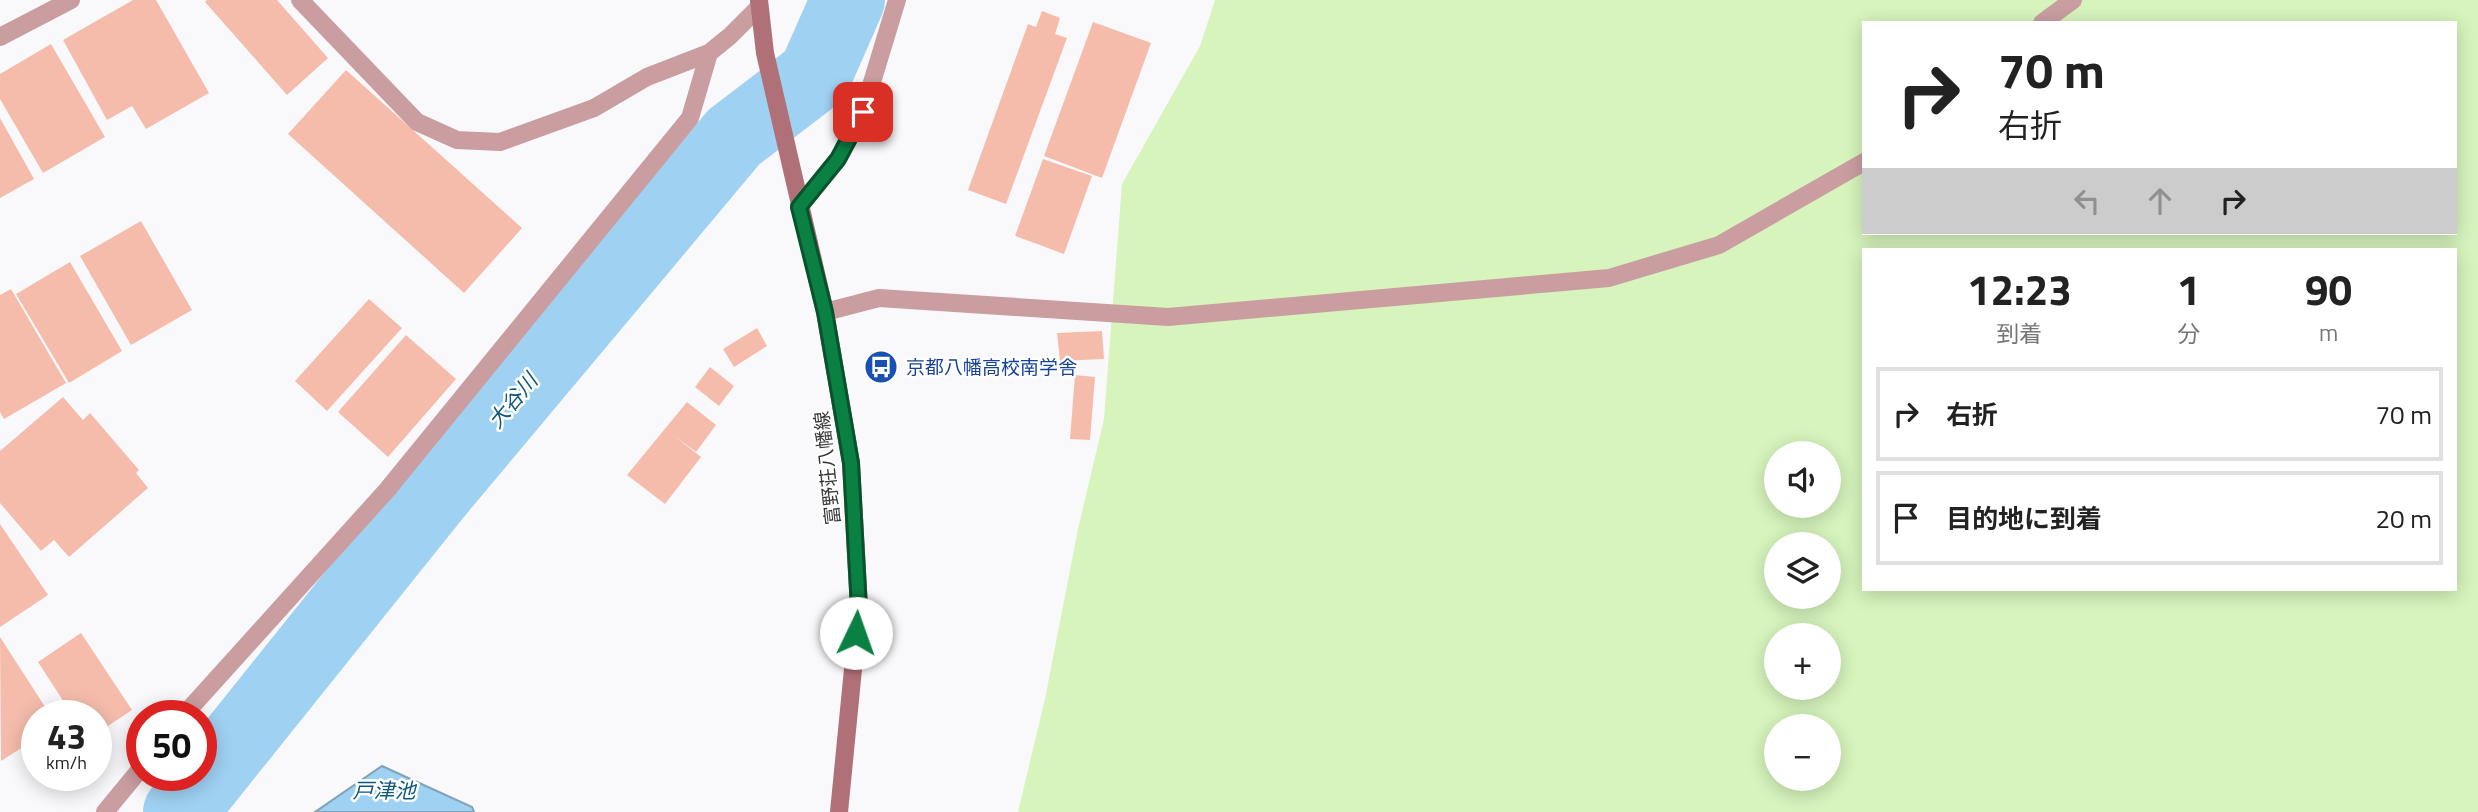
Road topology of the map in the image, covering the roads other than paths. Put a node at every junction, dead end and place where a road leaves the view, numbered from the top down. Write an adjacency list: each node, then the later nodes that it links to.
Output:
1 (71, 0): 7 (street)
2 (300, 0): 8 (street)
3 (897, 0): 10 (street)
4 (2073, 0): 6 (street)
5 (759, 3): 8 (street); 10 (main road, 富野荘八幡線)
6 (2045, 21)
7 (0, 37)
8 (709, 52): 12 (street)
9 (1862, 163): 11 (street)
10 (799, 207): 11 (main road, 富野荘八幡線)
11 (825, 312): 15 (main road, 富野荘八幡線)
12 (197, 700)
13 (126, 786): 14 (street)
14 (105, 812)
15 (839, 812)

